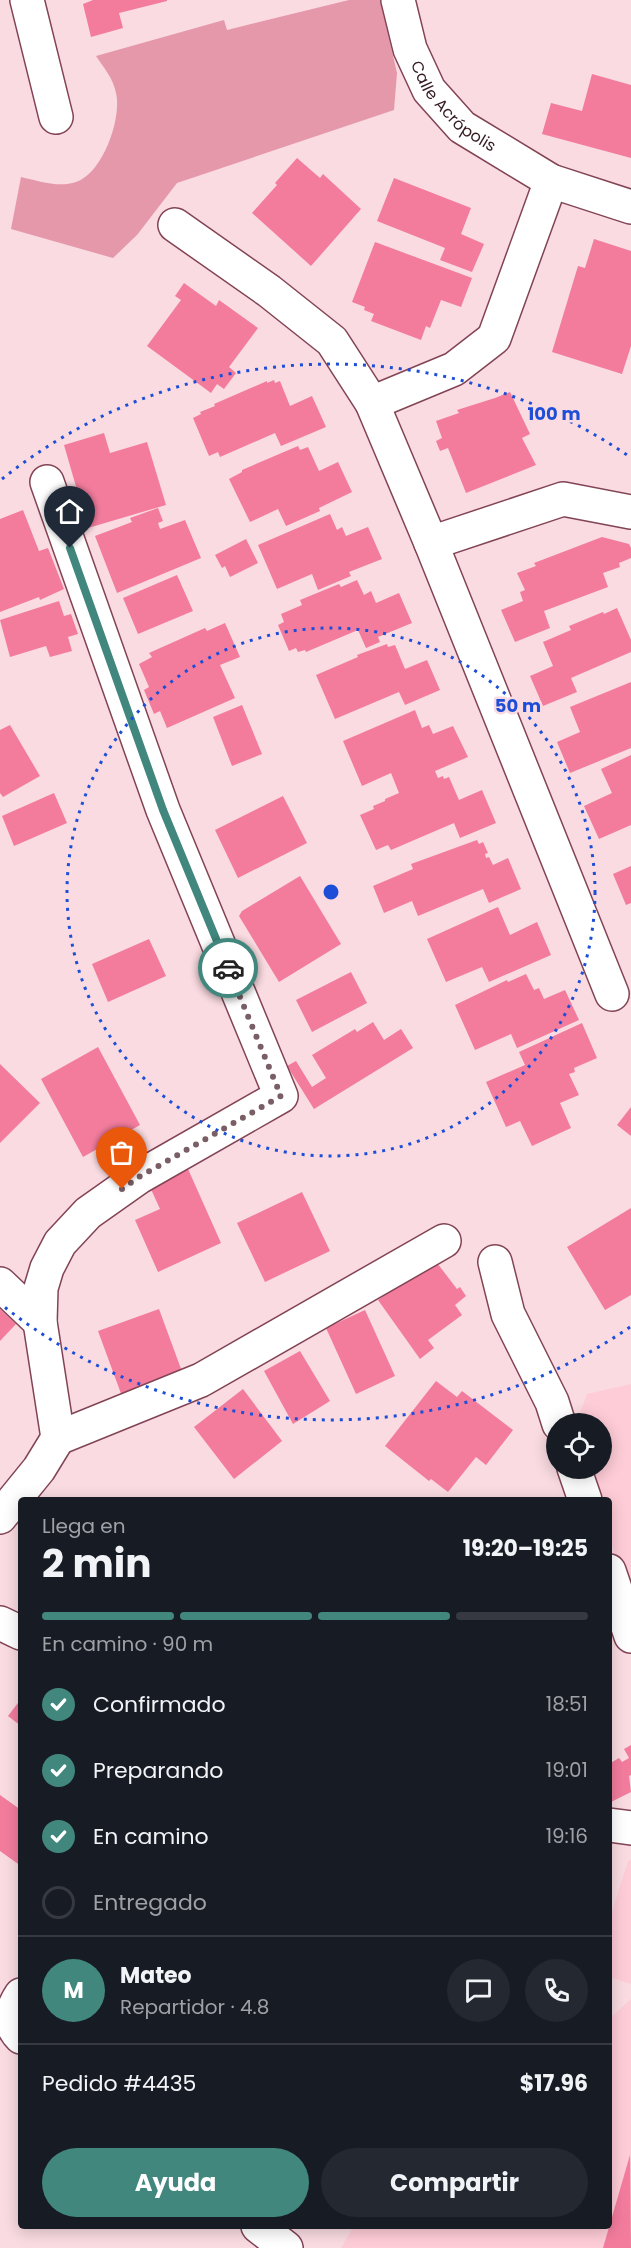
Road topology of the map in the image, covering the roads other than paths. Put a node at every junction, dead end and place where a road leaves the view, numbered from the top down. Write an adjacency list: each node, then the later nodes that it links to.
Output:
1 (27, 0): 3 (street)
2 (398, 0): 4 (street, Calle Acrópolis)
3 (56, 117)
4 (551, 181): 5 (street, Calle Acrópolis); 7 (street)
5 (631, 207)
6 (175, 225): 7 (street)
7 (372, 403): 10 (street)
8 (47, 482): 15 (street)
9 (631, 512): 10 (street)
10 (431, 543): 11 (street)
11 (612, 994)
12 (444, 1241): 17 (street)
13 (495, 1262): 16 (street)
14 (0, 1284): 15 (street)
15 (40, 1322): 17 (street)
16 (556, 1413)
17 (58, 1438): 20 (street)
18 (578, 1479): 19 (street)
19 (584, 1497)
20 (0, 1517)
21 (612, 1580): 24 (street)
22 (0, 1623): 23 (street)
23 (18, 1632)
24 (631, 1635)
25 (612, 1825): 26 (street)
26 (631, 1828)
27 (18, 2002): 28 (street)
28 (18, 2033)
29 (262, 2229): 30 (street)
30 (286, 2248)

